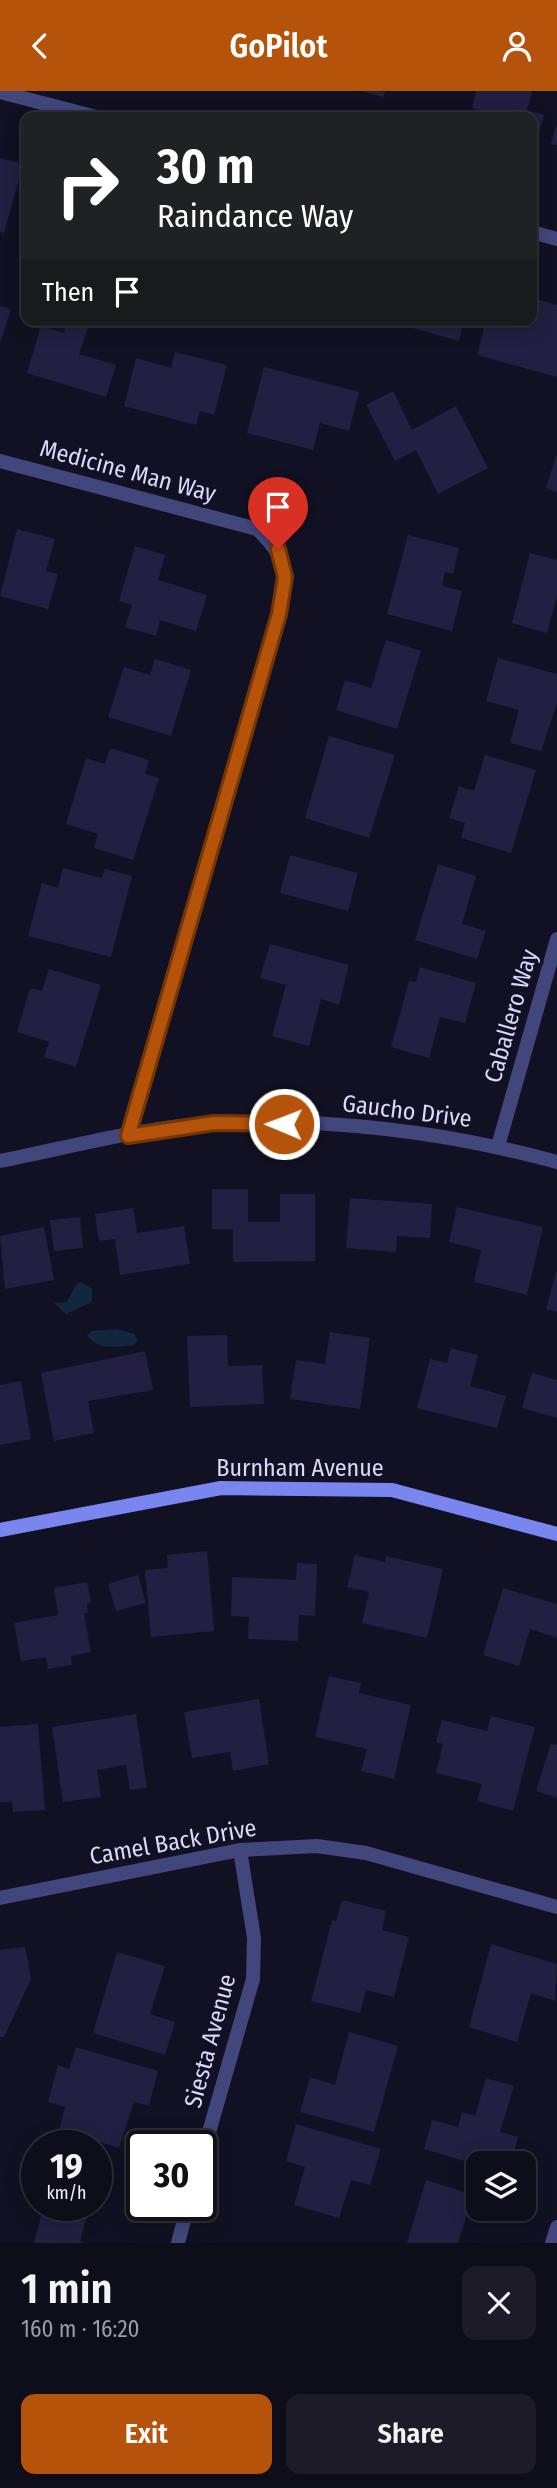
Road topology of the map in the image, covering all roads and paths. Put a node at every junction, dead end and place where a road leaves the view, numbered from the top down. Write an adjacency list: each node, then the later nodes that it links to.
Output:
1 (0, 92): 2 (street)
2 (77, 112)
3 (537, 233): 4 (street)
4 (557, 239)
5 (0, 461): 7 (street, Medicine Man Way)
6 (557, 939): 8 (street, Caballero Way)
7 (128, 1136): 8 (street, Gaucho Drive); 9 (street, Gaucho Drive)
8 (498, 1146): 10 (street, Gaucho Drive)
9 (0, 1161)
10 (557, 1162)
11 (0, 1530): 12 (street, Burnham Avenue)
12 (557, 1534)
13 (240, 1850): 14 (street, Camel Back Drive); 15 (street, Camel Back Drive); 16 (street, Siesta Avenue)
14 (0, 1898)
15 (557, 1907)
16 (210, 2130)
17 (183, 2221): 19 (street)
18 (557, 2227): 20 (street)
19 (177, 2243)
20 (552, 2243)

